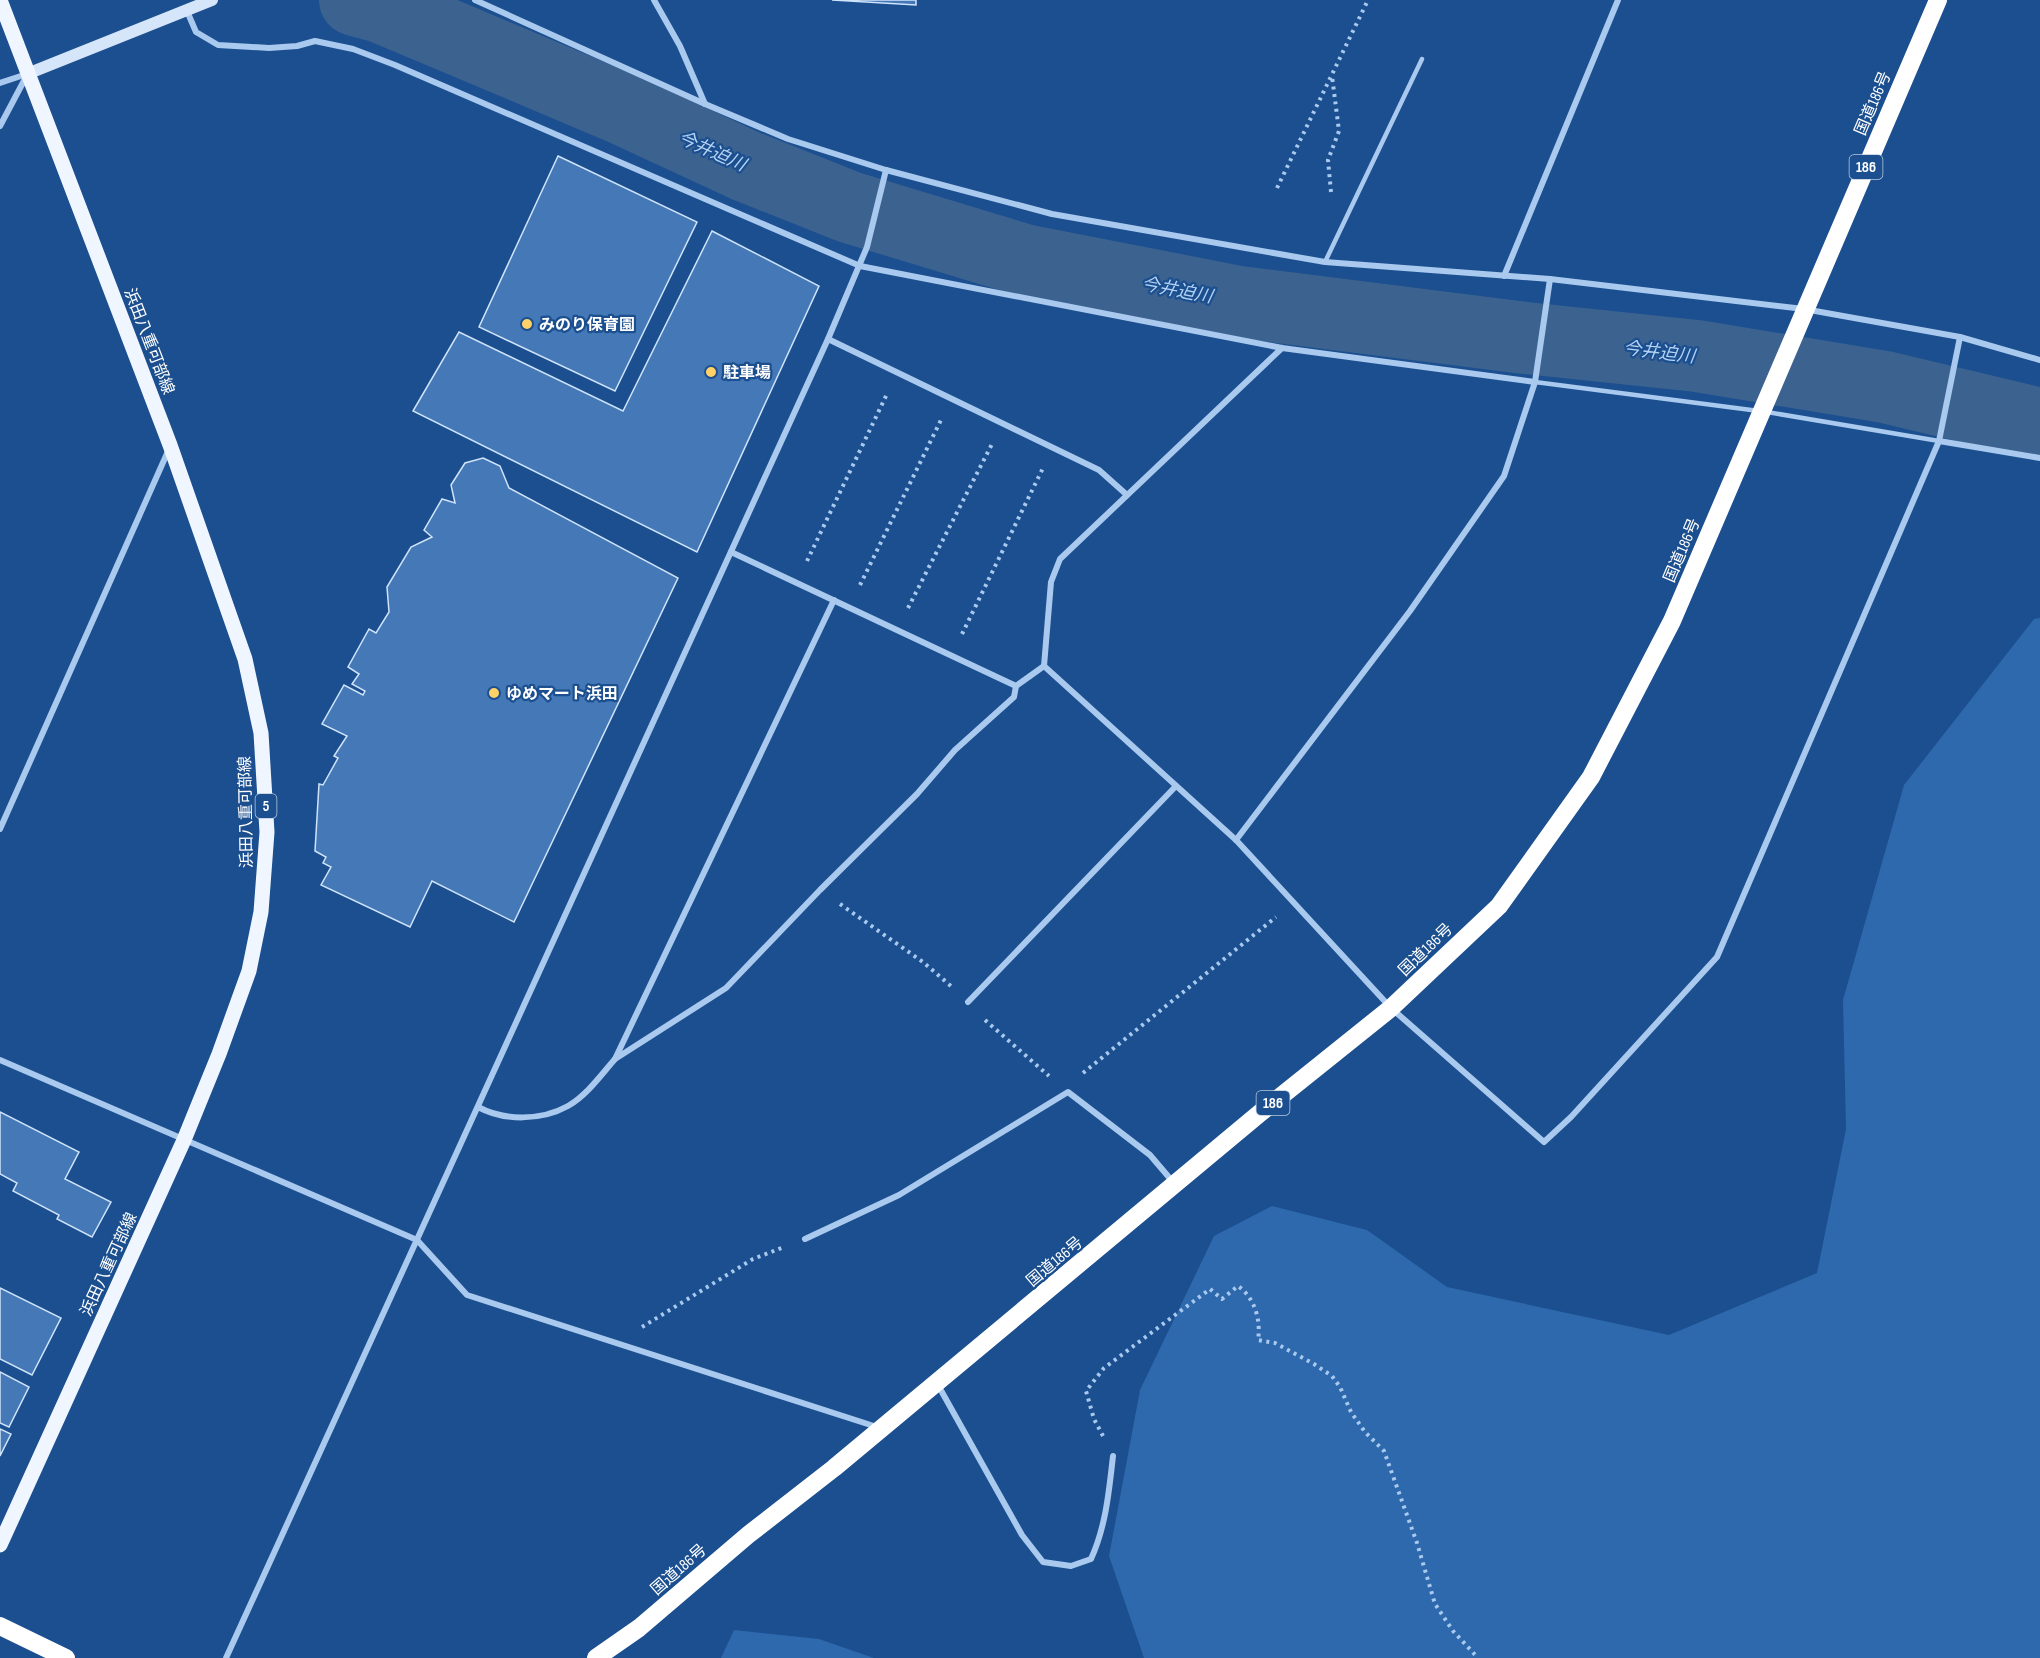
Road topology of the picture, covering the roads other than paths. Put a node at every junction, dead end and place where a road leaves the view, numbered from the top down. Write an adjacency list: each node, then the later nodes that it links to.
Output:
1 (0, 0): 9 (main road, 浜田八重可部線 / 5)
2 (212, 0): 7 (street)
3 (475, 0): 11 (street)
4 (654, 0): 11 (street)
5 (1618, 0): 16 (street)
6 (1938, 0): 18 (highway, 国道186号 / 186)
7 (187, 11): 9 (street); 15 (street)
8 (1422, 59): 14 (lane)
9 (27, 74): 10 (street); 12 (street); 26 (main road, 浜田八重可部線 / 5)
10 (0, 83)
11 (705, 104): 13 (street)
12 (0, 126)
13 (886, 170): 14 (street); 15 (street)
14 (1325, 262): 16 (street)
15 (860, 266): 20 (street); 21 (street)
16 (1504, 276): 17 (street)
17 (1550, 279): 18 (street); 23 (street)
18 (1804, 309): 19 (street); 24 (highway, 国道186号 / 186)
19 (1960, 337): 22 (street); 25 (street)
20 (828, 339): 28 (street); 29 (street)
21 (1282, 348): 23 (street); 28 (street)
22 (2040, 360)
23 (1535, 382): 24 (lane); 35 (street)
24 (1766, 405): 25 (lane); 37 (highway, 国道186号 / 186)
25 (1939, 441): 27 (street); 37 (street)
26 (170, 445): 34 (street); 41 (main road, 浜田八重可部線 / 5)
27 (2040, 458)
28 (1127, 495): 31 (street)
29 (731, 552): 30 (street); 40 (street)
30 (834, 600): 32 (street); 38 (street)
31 (1044, 666): 32 (street); 33 (street)
32 (1016, 686): 38 (street)
33 (1176, 786): 35 (street); 36 (street)
34 (0, 830)
35 (1236, 840): 37 (street)
36 (968, 1002)
37 (1391, 1008): 42 (highway, 国道186号 / 186)
38 (615, 1059): 40 (street)
39 (0, 1060): 41 (street)
40 (478, 1107): 44 (street)
41 (184, 1140): 44 (street); 48 (main road, 浜田八重可部線 / 5)
42 (1175, 1185): 43 (street); 45 (highway, 国道186号 / 186)
43 (805, 1239)
44 (417, 1240): 46 (street); 51 (street)
45 (936, 1383): 46 (highway, 国道186号 / 186); 47 (street)
46 (882, 1428): 52 (highway, 国道186号 / 186)
47 (1113, 1456)
48 (0, 1545)
49 (0, 1626): 50 (highway)
50 (66, 1658)
51 (226, 1658)
52 (596, 1658)

